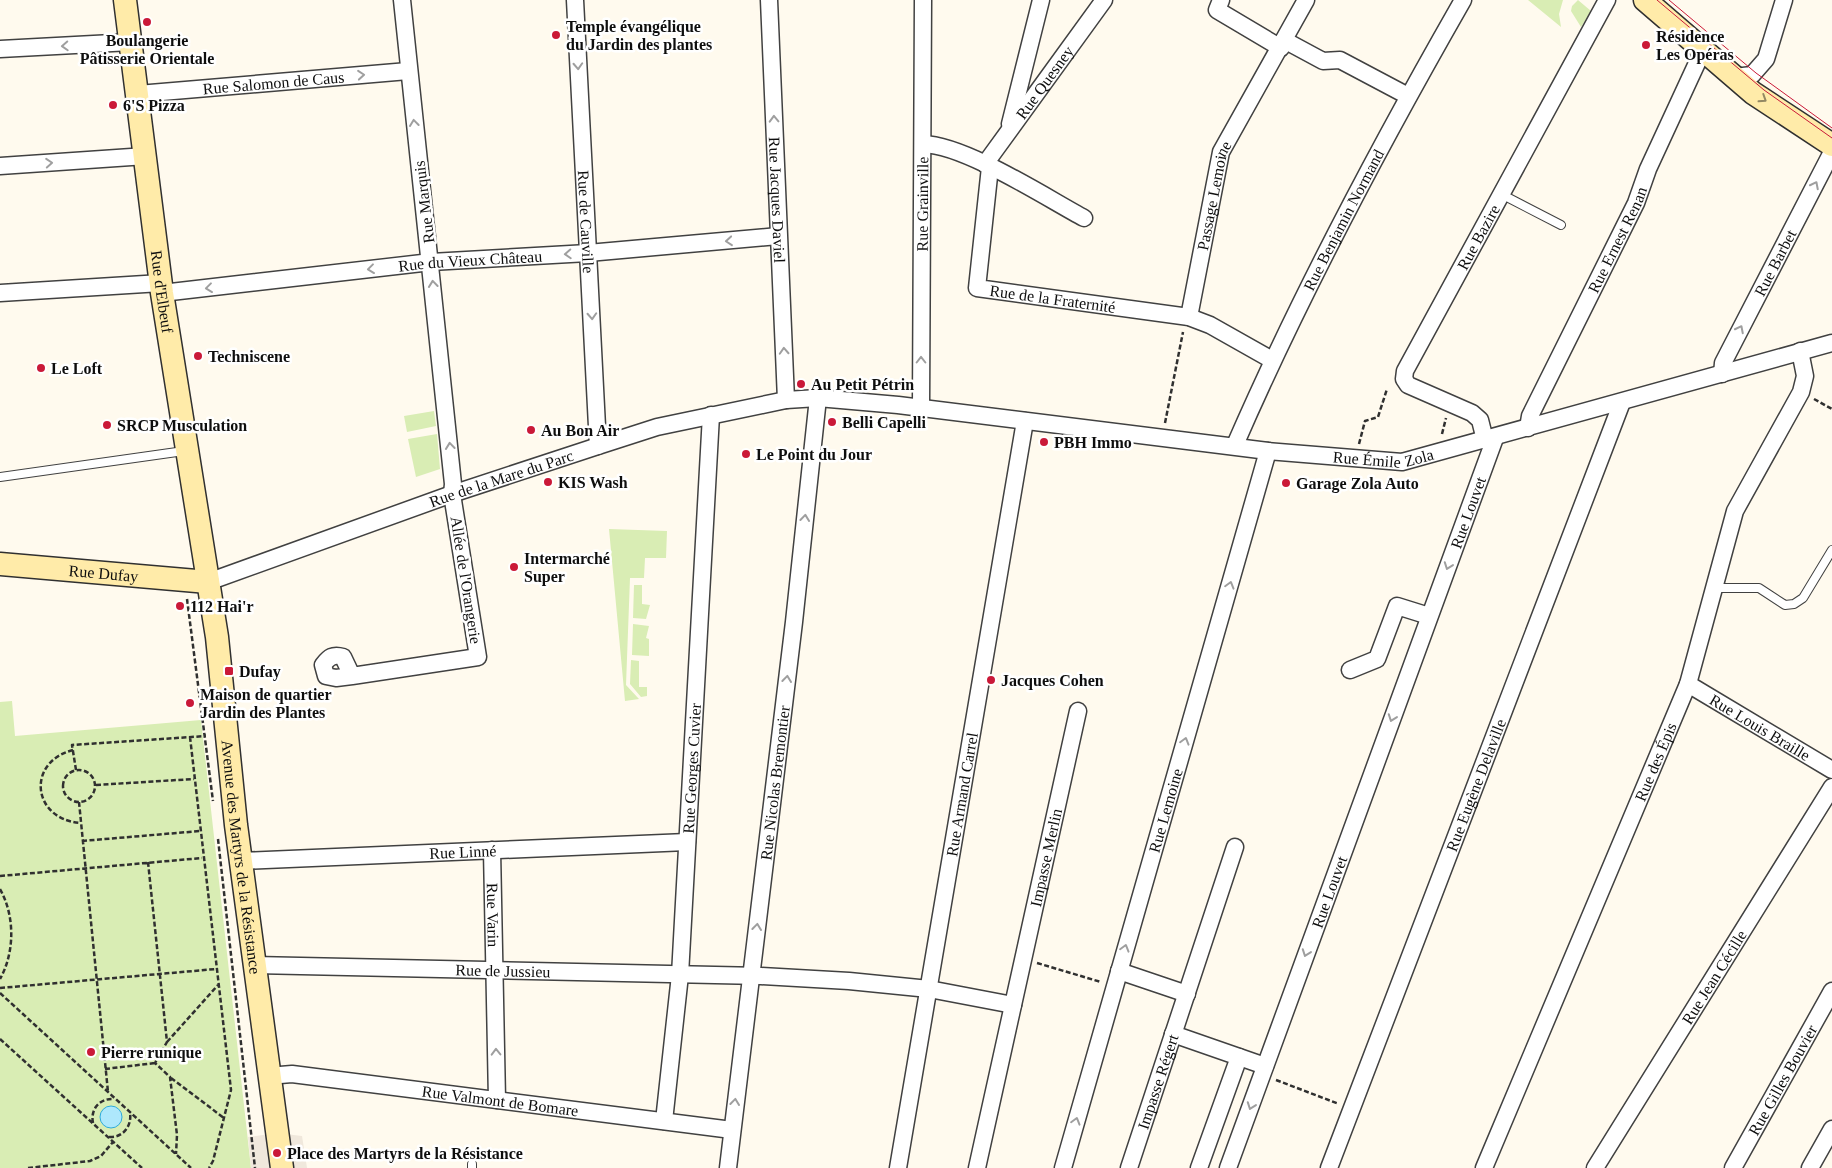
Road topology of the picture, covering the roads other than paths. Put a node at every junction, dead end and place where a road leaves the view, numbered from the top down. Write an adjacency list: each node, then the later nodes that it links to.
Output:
1 (125, 0): 14 (main road, Rue d'Elbeuf)
2 (402, 0): 18 (street, Rue Marquis)
3 (575, 0): 33 (street, Rue de Cauville, one-way to 33)
4 (769, 0): 32 (street, Rue Jacques Daviel, one-way to 4)
5 (923, 0): 23 (street, Rue Grainville)
6 (1041, 0): 22 (street)
7 (1104, 0): 22 (street, Rue Quesney)
8 (1221, 0): 15 (street)
9 (1306, 0): 15 (street, Passage Lemoine)
10 (1462, 0): 21 (street, Rue Benjamin Normand)
11 (1607, 0): 29 (street, Rue Bazire)
12 (1645, 0): 17 (main road)
13 (1784, 0): 19 (street)
14 (131, 42): 16 (street, one-way to 16); 20 (main road, Rue d'Elbeuf)
15 (1283, 44): 21 (street); 37 (street, Passage Lemoine)
16 (0, 49)
17 (1703, 50): 19 (main road); 48 (street, Rue Ernest Renan)
18 (408, 71): 20 (street, Rue Salomon de Caus, one-way to 18); 34 (street, Rue Marquis, one-way to 18)
19 (1734, 77): 24 (main road, one-way to 24)
20 (138, 94): 26 (main road, Rue d'Elbeuf)
21 (1408, 96): 40 (street, Rue Benjamin Normand)
22 (1008, 131): 27 (street, Rue Quesney)
23 (923, 144): 27 (street); 45 (street, Rue Grainville, one-way to 23)
24 (1832, 145)
25 (1832, 152): 41 (street, Rue Barbet, one-way to 25)
26 (146, 156): 28 (street, one-way to 26); 35 (main road, Rue d'Elbeuf)
27 (987, 165): 30 (street); 37 (street, Rue de la Fraternité)
28 (0, 166)
29 (1501, 194): 31 (lane); 49 (street, Rue Bazire)
30 (1084, 218)
31 (1561, 224)
32 (778, 236): 33 (street, Rue du Vieux Château, one-way to 33); 43 (street, Rue Jacques Daviel, one-way to 32)
33 (588, 253): 34 (street, Rue du Vieux Château, one-way to 34); 51 (street, Rue de Cauville, one-way to 51)
34 (431, 262): 35 (street, Rue du Vieux Château, one-way to 35); 55 (street, Rue Marquis, one-way to 34)
35 (162, 288): 36 (street, Rue du Vieux Château); 52 (main road, Rue d'Elbeuf)
36 (0, 293)
37 (1187, 316): 40 (street)
38 (1832, 343): 39 (street, Rue Émile Zola)
39 (1800, 351): 41 (street, Rue Émile Zola); 59 (street, Rue des Épis)
40 (1272, 360): 50 (street, Rue Benjamin Normand)
41 (1722, 374): 44 (street, Rue Émile Zola)
42 (818, 398): 43 (street, Rue de la Mare du Parc); 45 (street, Rue de la Mare du Parc); 74 (street, Rue Nicolas Bremontier, one-way to 42)
43 (786, 400): 46 (street, Rue de la Mare du Parc)
44 (1622, 402): 48 (street, Rue Émile Zola); 96 (street, Rue Eugène Delaville)
45 (921, 408): 47 (street, Rue Émile Zola)
46 (711, 415): 51 (street, Rue de la Mare du Parc); 67 (street, Rue Georges Cuvier)
47 (1025, 421): 50 (street, Rue Émile Zola); 76 (street, Rue Armand Carrel)
48 (1528, 428): 49 (street, Rue Émile Zola)
49 (1490, 439): 53 (street, Rue Émile Zola); 60 (street, Rue Louvet, one-way to 60)
50 (1235, 445): 53 (street, Rue Émile Zola)
51 (598, 446): 55 (street, Rue de la Mare du Parc)
52 (186, 451): 54 (lane); 58 (main road, Rue d'Elbeuf)
53 (1268, 451): 75 (street, Rue Lemoine, one-way to 53)
54 (0, 478)
55 (452, 494): 58 (street, Rue de la Mare du Parc); 62 (street, Allée de l'Orangerie)
56 (1832, 550): 59 (lane)
57 (0, 564): 58 (main road, Rue Dufay)
58 (208, 582): 70 (main road, Avenue des Martyrs de la Résistance)
59 (1714, 588): 63 (street, Rue des Épis)
60 (1429, 616): 61 (street); 82 (street, Rue Louvet, one-way to 82)
61 (1350, 670)
62 (352, 676)
63 (1688, 684): 65 (street, Rue Louis Braille); 97 (street, Rue des Épis)
64 (1078, 710): 79 (street, Impasse Merlin)
65 (1832, 770)
66 (1832, 786): 98 (street, Rue Jean Cécille)
67 (687, 842): 69 (street, Rue Linné); 73 (street, Rue Georges Cuvier)
68 (1235, 847): 78 (street, Impasse Régert)
69 (492, 850): 70 (street, Rue Linné); 72 (street, Rue Varin)
70 (241, 861): 71 (main road, Avenue des Martyrs de la Résistance)
71 (254, 965): 72 (street, Rue de Jussieu); 83 (main road, Avenue des Martyrs de la Résistance)
72 (496, 972): 73 (street, Rue de Jussieu); 84 (street, Rue Varin, one-way to 72)
73 (680, 975): 74 (street, Rue de Jussieu); 85 (street, Rue Georges Cuvier)
74 (751, 976): 76 (street, Rue de Jussieu); 87 (street, Rue Nicolas Bremontier, one-way to 74)
75 (1117, 978): 78 (street); 92 (street, Rue Lemoine, one-way to 75)
76 (929, 989): 79 (street); 90 (street, Rue Armand Carrel)
77 (1832, 991): 99 (street, Rue Gilles Bouvier)
78 (1187, 994): 80 (street, Impasse Régert)
79 (1013, 1006): 91 (street, Impasse Merlin)
80 (1174, 1034): 81 (street); 93 (street, Impasse Régert)
81 (1239, 1057): 82 (street); 94 (street)
82 (1263, 1070): 95 (street, Rue Louvet, one-way to 95)
83 (268, 1076): 84 (street, Rue Valmont de Bomare); 88 (main road, Avenue des Martyrs de la Résistance)
84 (497, 1100): 85 (street, Rue Valmont de Bomare)
85 (664, 1121): 87 (street, Rue Valmont de Bomare)
86 (1832, 1129): 100 (street)
87 (732, 1130): 89 (street, Rue Nicolas Bremontier)
88 (282, 1168)
89 (728, 1168)
90 (898, 1168)
91 (977, 1168)
92 (1063, 1168)
93 (1129, 1168)
94 (1199, 1168)
95 (1228, 1168)
96 (1329, 1168)
97 (1484, 1168)
98 (1595, 1168)
99 (1733, 1168)
100 (1810, 1168)

